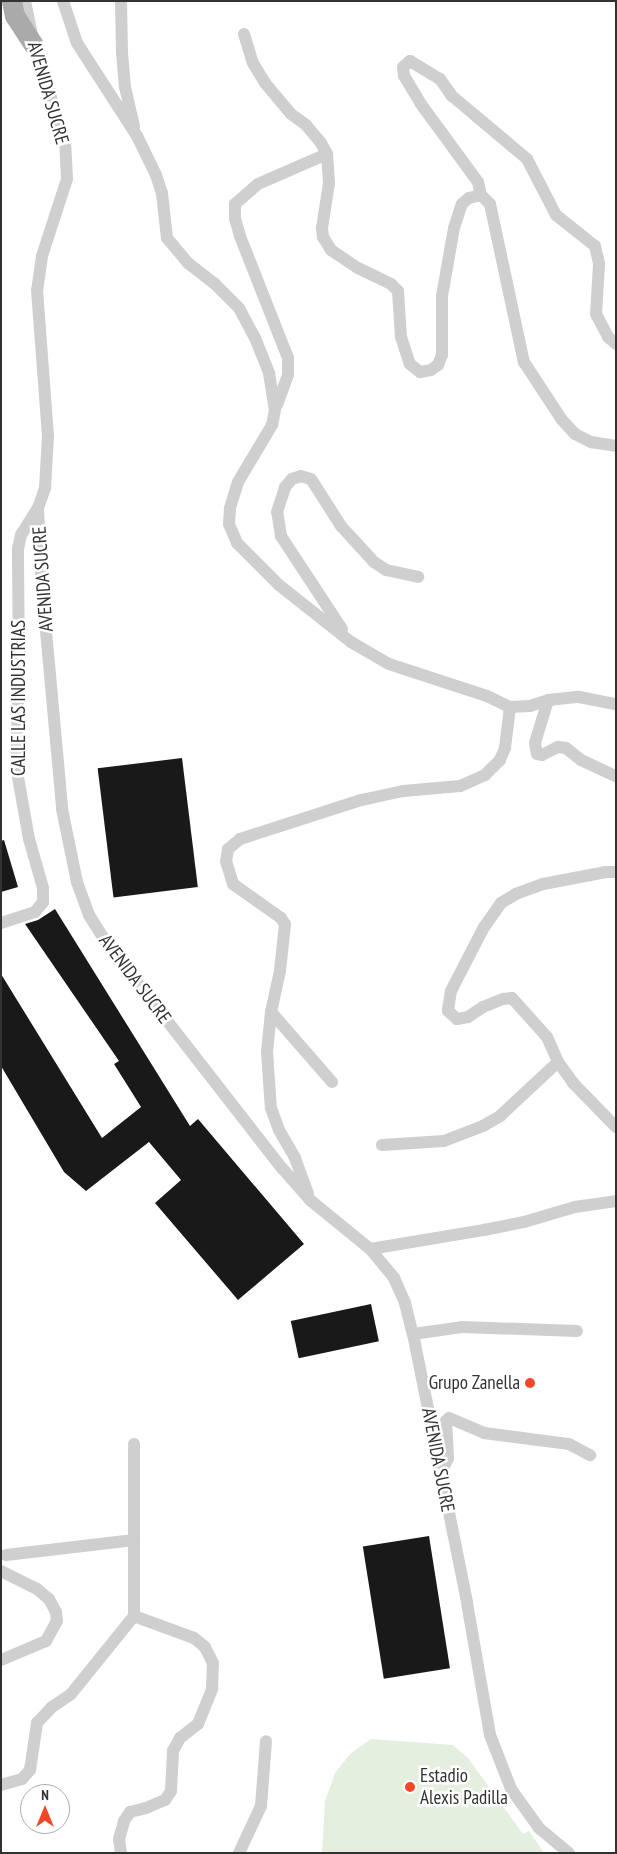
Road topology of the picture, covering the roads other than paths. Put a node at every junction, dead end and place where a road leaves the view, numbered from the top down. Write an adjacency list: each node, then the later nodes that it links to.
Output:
1 (12, 1): 6 (main road)
2 (25, 1): 6 (street, AVENIDA SUCRE)
3 (63, 1): 7 (street)
4 (121, 1): 7 (street)
5 (244, 34): 8 (street)
6 (34, 45): 15 (street, AVENIDA SUCRE)
7 (137, 136): 11 (street)
8 (327, 154): 9 (street); 11 (street)
9 (481, 195): 10 (street); 12 (street)
10 (616, 344)
11 (276, 410): 17 (street)
12 (600, 444): 13 (street); 14 (street)
13 (616, 446)
14 (616, 453)
15 (38, 508): 23 (street, CALLE LAS INDUSTRIAS); 29 (street, AVENIDA SUCRE)
16 (418, 577): 17 (street)
17 (351, 642): 20 (street)
18 (548, 700): 19 (street); 20 (street); 21 (street)
19 (616, 704)
20 (510, 707): 24 (street)
21 (616, 776)
22 (616, 872): 25 (street)
23 (1, 923)
24 (271, 1012): 26 (street); 29 (street)
25 (558, 1062): 27 (street); 28 (street)
26 (332, 1082)
27 (616, 1127)
28 (382, 1145)
29 (310, 1200): 31 (street, AVENIDA SUCRE)
30 (616, 1200): 31 (street)
31 (370, 1249): 33 (street, AVENIDA SUCRE)
32 (577, 1330): 33 (street)
33 (413, 1334): 36 (street, AVENIDA SUCRE)
34 (134, 1444): 37 (street)
35 (590, 1456): 36 (street)
36 (440, 1474): 46 (street, AVENIDA SUCRE)
37 (134, 1540): 38 (street); 40 (street)
38 (6, 1555)
39 (1, 1571): 41 (street)
40 (134, 1616): 43 (street); 44 (street)
41 (1, 1660)
42 (266, 1741): 45 (street)
43 (1, 1785)
44 (121, 1853)
45 (239, 1853)
46 (569, 1853)

